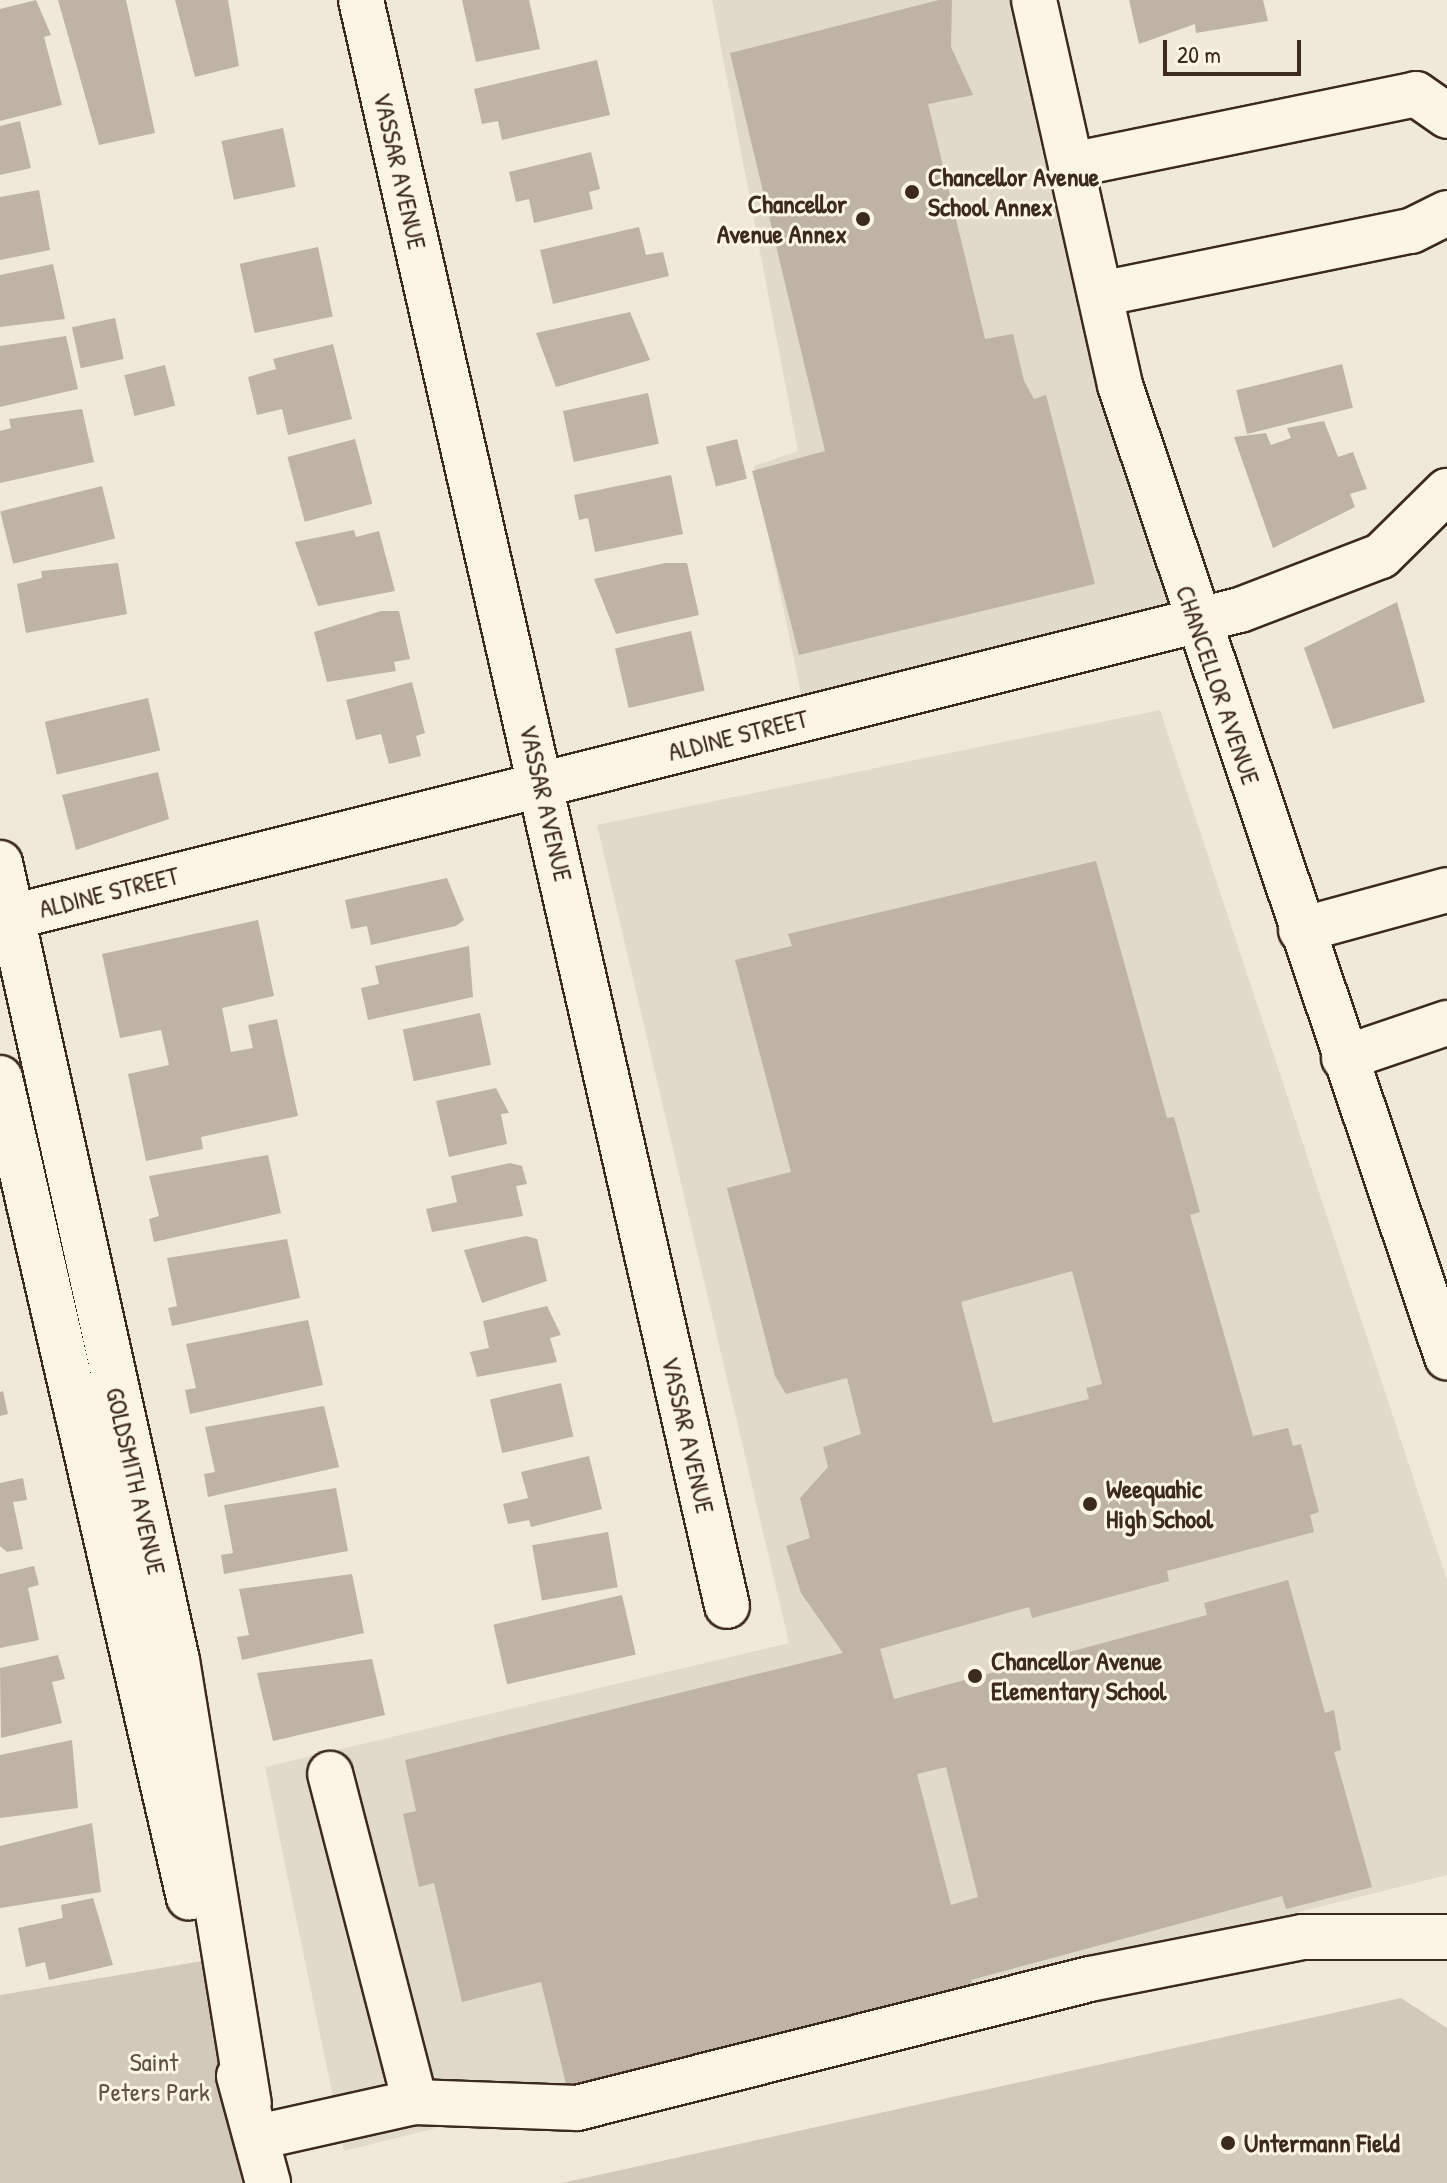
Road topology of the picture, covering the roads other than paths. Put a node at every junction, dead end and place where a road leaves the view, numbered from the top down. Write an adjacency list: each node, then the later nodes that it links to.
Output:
1 (361, 0): 9 (street, VASSAR AVENUE)
2 (1034, 0): 4 (street, CHANCELLOR AVENUE)
3 (1447, 116): 4 (street)
4 (1071, 165): 6 (street, CHANCELLOR AVENUE)
5 (1447, 213): 6 (street)
6 (1100, 294): 8 (street, CHANCELLOR AVENUE)
7 (1447, 491): 8 (street, ALDINE STREET)
8 (1197, 622): 9 (street, ALDINE STREET); 13 (street, CHANCELLOR AVENUE)
9 (541, 783): 12 (street, ALDINE STREET); 20 (street, VASSAR AVENUE)
10 (0, 863): 12 (street, GOLDSMITH AVENUE)
11 (1447, 890): 13 (street)
12 (6, 918): 17 (street, GOLDSMITH AVENUE)
13 (1301, 930): 15 (street, CHANCELLOR AVENUE)
14 (1447, 1023): 15 (street)
15 (1344, 1058): 19 (street, CHANCELLOR AVENUE)
16 (0, 1078): 18 (street, GOLDSMITH AVENUE)
17 (100, 1319): 18 (street); 24 (street, GOLDSMITH AVENUE)
18 (56, 1331): 24 (street, GOLDSMITH AVENUE)
19 (1447, 1357)
20 (727, 1606)
21 (330, 1774): 23 (street)
22 (1447, 1937): 23 (street)
23 (415, 2102): 24 (street)
24 (253, 2120): 25 (street, GOLDSMITH AVENUE)
25 (268, 2183)

